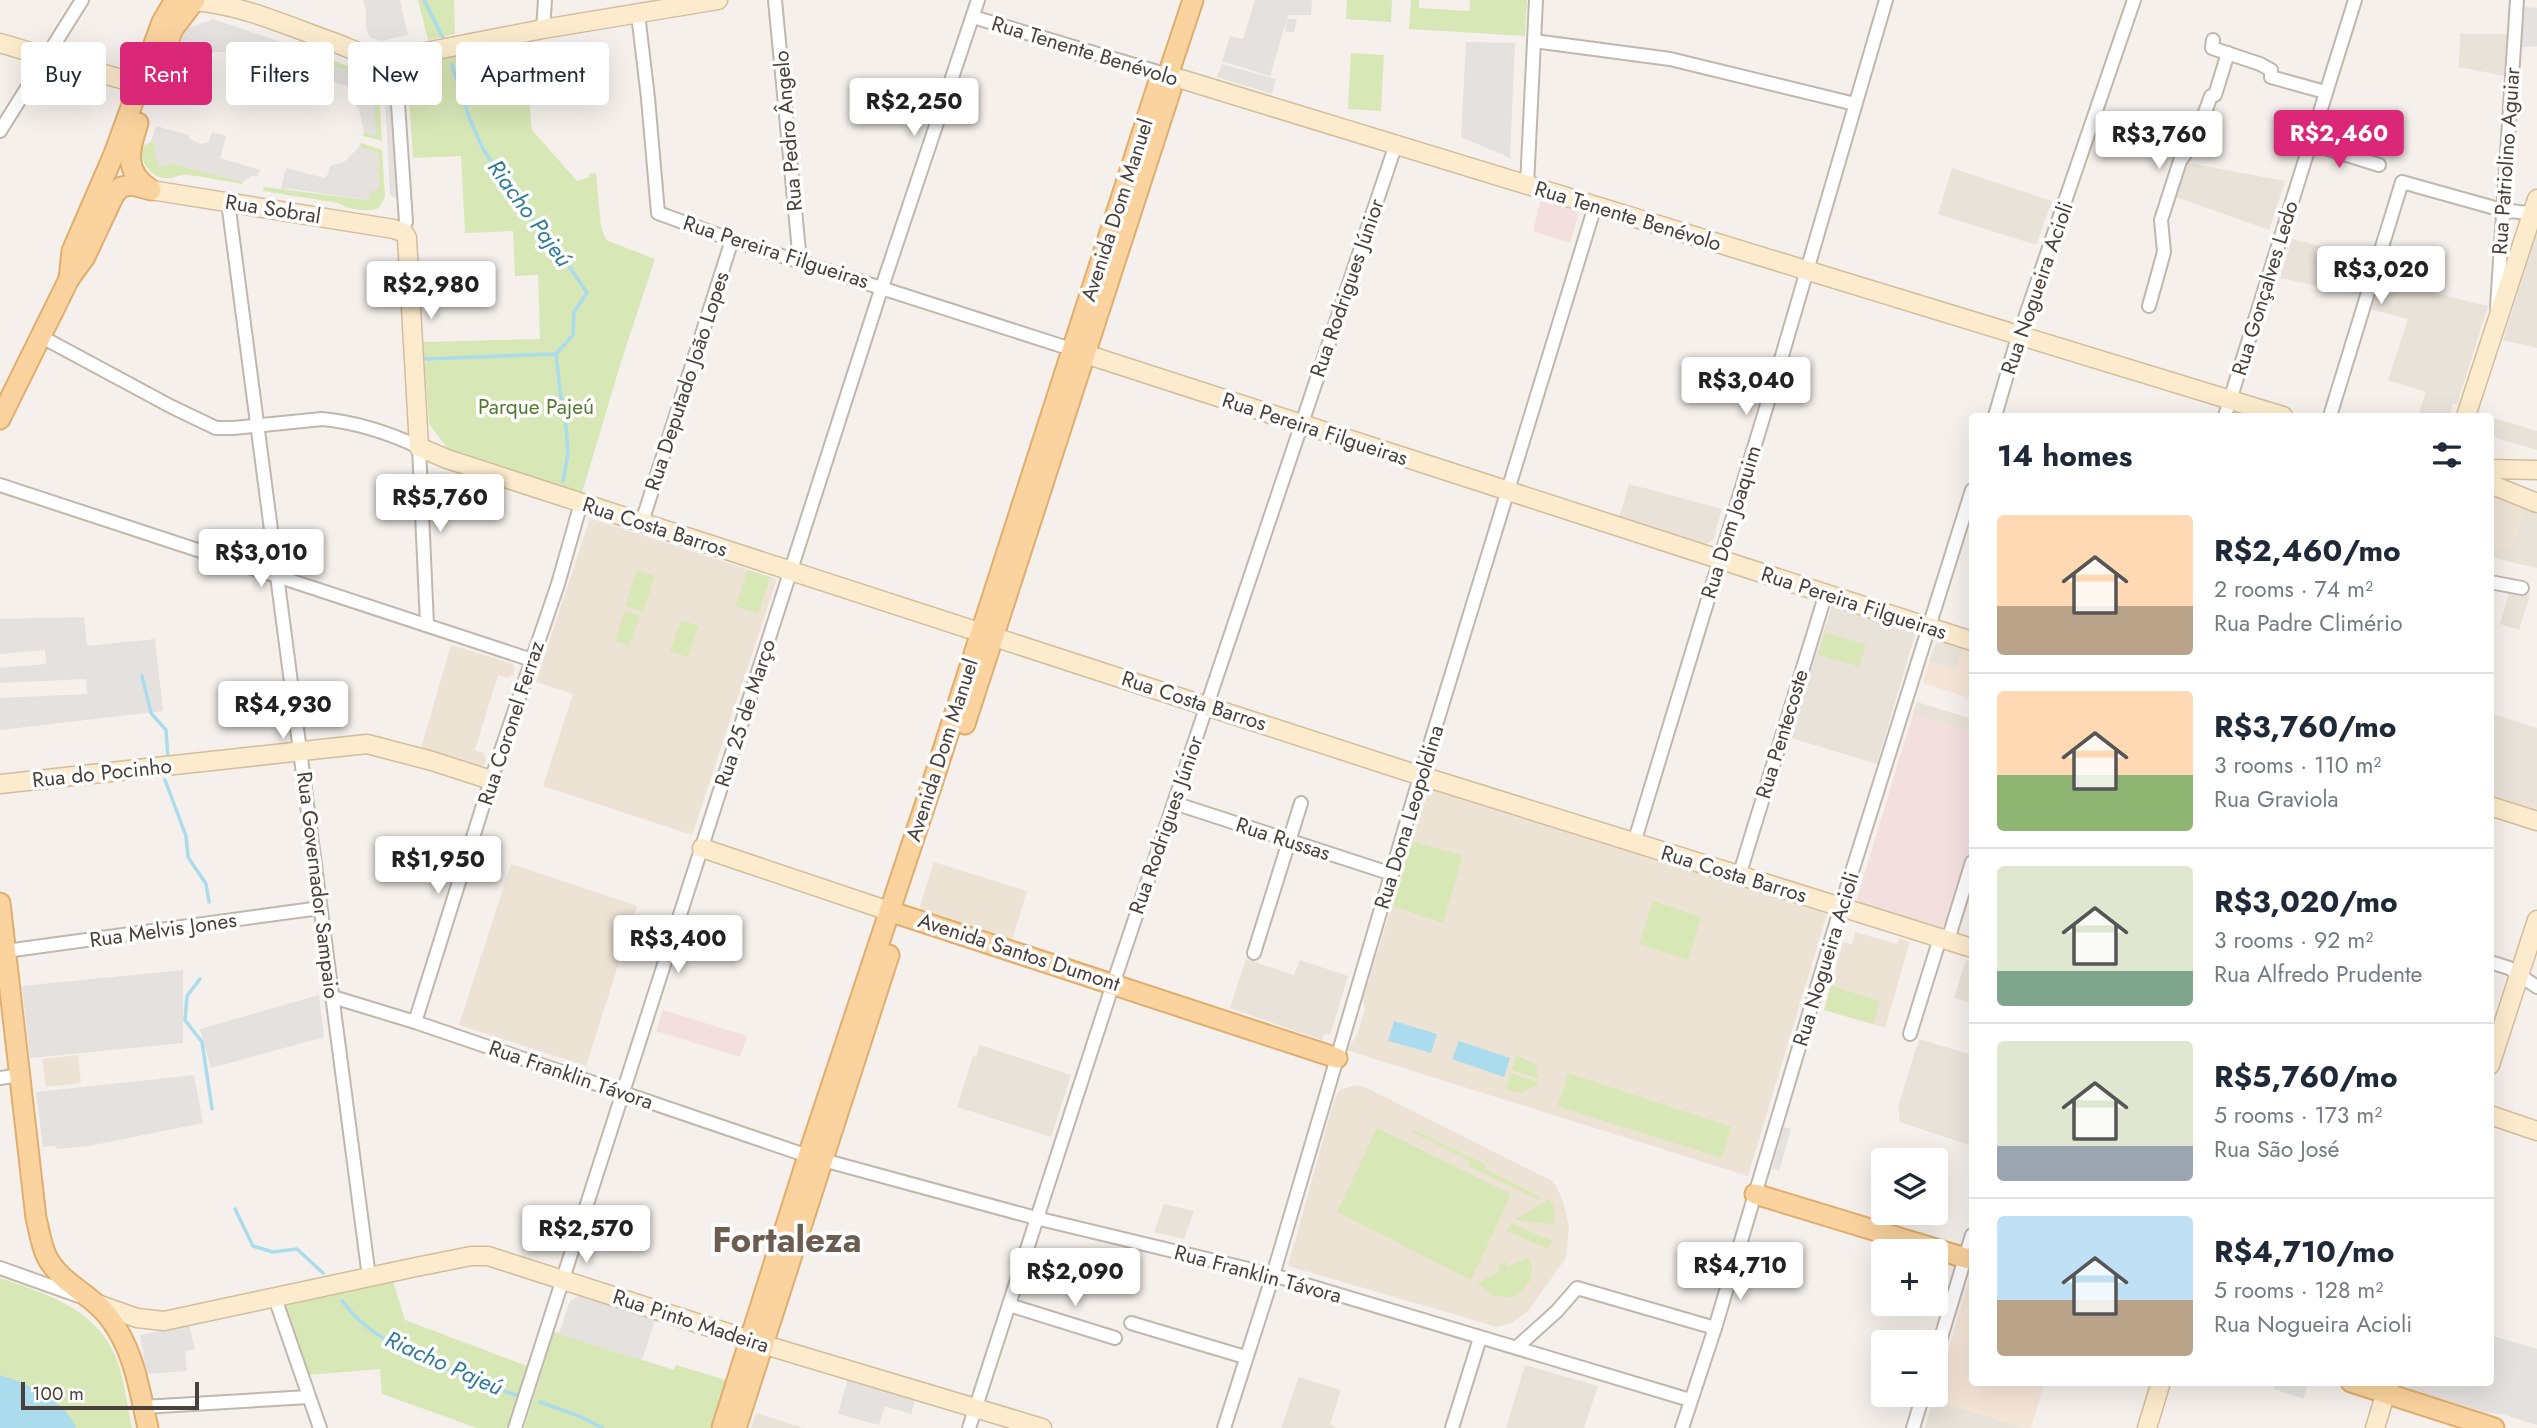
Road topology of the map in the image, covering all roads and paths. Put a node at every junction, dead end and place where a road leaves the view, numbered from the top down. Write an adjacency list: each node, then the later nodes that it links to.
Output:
1 (82, 0): 18 (street)
2 (188, 0): 19 (main road); 21 (street)
3 (545, 0): 15 (street)
4 (718, 0): 13 (street)
5 (775, 0): 44 (street, Rua Pedro Ângelo)
6 (978, 0): 14 (street, Rua 25 de Março)
7 (1193, 0): 25 (main road, Avenida Dom Manuel)
8 (1536, 0): 17 (street)
9 (1886, 0): 28 (street, Rua Dom Joaquim)
10 (2134, 0): 51 (street, Rua Nogueira Acioli)
11 (2355, 0): 26 (street, Rua Gonçalves Ledo)
12 (2516, 0): 41 (street, Rua Patriolino Aguiar)
13 (638, 14): 15 (street); 43 (street, Rua Pereira Filgueiras)
14 (973, 17): 25 (street, Rua Tenente Benévolo); 47 (street, Rua 25 de Março)
15 (543, 29): 23 (street)
16 (2213, 40): 24 (street)
17 (1534, 41): 28 (street); 36 (street)
18 (56, 42)
19 (157, 42)
20 (0, 43): 22 (street)
21 (348, 47)
22 (21, 50)
23 (442, 50)
24 (2228, 53): 26 (street); 48 (street)
25 (1168, 75): 34 (street, Rua Tenente Benévolo); 52 (main road, Avenida Dom Manuel)
26 (2325, 92): 33 (street, Rua Gonçalves Ledo)
27 (21, 98): 32 (street)
28 (1855, 104): 45 (street, Rua Dom Joaquim)
29 (137, 105): 46 (main road)
30 (141, 105): 37 (main road)
31 (397, 105): 42 (street)
32 (0, 131)
33 (2309, 144): 35 (street); 53 (street, Rua Gonçalves Ledo)
34 (1396, 145): 36 (street, Rua Tenente Benévolo); 59 (street, Rua Rodrigues Júnior)
35 (2379, 165)
36 (1527, 185): 39 (street, Rua Tenente Benévolo)
37 (151, 190): 38 (street, Rua Sobral); 46 (main road)
38 (228, 202): 42 (street, Rua Sobral); 60 (street, Rua Governador Sampaio)
39 (1595, 206): 45 (street, Rua Tenente Benévolo); 66 (street, Rua Dona Leopoldina)
40 (2535, 209): 41 (street); 49 (street)
41 (2502, 210): 49 (street, Rua Patriolino Aguiar); 56 (street)
42 (400, 226): 61 (street)
43 (733, 240): 44 (street, Rua Pereira Filgueiras); 70 (street, Rua Deputado João Lopes)
44 (800, 262): 47 (street, Rua Pereira Filgueiras)
45 (1807, 271): 51 (street, Rua Tenente Benévolo); 71 (street, Rua Dom Joaquim)
46 (69, 279): 50 (main road)
47 (882, 287): 52 (street, Rua Pereira Filgueiras); 72 (street, Rua 25 de Março)
48 (2149, 306)
49 (2496, 321): 57 (street)
50 (40, 336): 58 (main road); 60 (street)
51 (2019, 336): 53 (street, Rua Tenente Benévolo); 54 (street, Rua Nogueira Acioli)
52 (1078, 351): 59 (street, Rua Pereira Filgueiras); 79 (main road, Avenida Dom Manuel)
53 (2228, 408): 55 (street, Rua Tenente Benévolo)
54 (1996, 413)
55 (2262, 413)
56 (2331, 413)
57 (2467, 413)
58 (0, 419)
59 (1300, 424): 66 (street, Rua Pereira Filgueiras); 82 (street, Rua Rodrigues Júnior)
60 (256, 426): 61 (street); 73 (street, Rua Governador Sampaio)
61 (419, 447): 67 (street, Rua Costa Barros); 77 (street)
62 (2494, 469): 63 (street)
63 (2537, 470)
64 (0, 485): 73 (street)
65 (2494, 486): 68 (street)
66 (1508, 492): 71 (street, Rua Pereira Filgueiras); 84 (street, Rua Dona Leopoldina)
67 (581, 503): 70 (street, Rua Costa Barros); 81 (street, Rua Coronel Ferraz)
68 (2537, 503)
69 (1969, 512): 78 (street, Rua Nogueira Acioli)
70 (642, 522): 72 (street, Rua Costa Barros)
71 (1720, 559): 76 (street, Rua Pereira Filgueiras); 92 (street, Rua Dom Joaquim)
72 (791, 571): 79 (street, Rua Costa Barros); 93 (street, Rua 25 de Março)
73 (276, 577): 77 (street); 83 (street, Rua Governador Sampaio)
74 (2494, 583): 75 (street)
75 (2522, 588)
76 (1826, 593): 78 (street, Rua Pereira Filgueiras); 96 (street, Rua Pentecoste)
77 (427, 624): 81 (street)
78 (1928, 626): 80 (street, Rua Pereira Filgueiras); 98 (street, Rua Nogueira Acioli)
79 (986, 634): 82 (street, Rua Costa Barros); 101 (main road, Avenida Dom Manuel)
80 (1969, 640)
81 (532, 660): 85 (street, Rua Coronel Ferraz)
82 (1207, 705): 84 (street, Rua Costa Barros); 87 (street, Rua Rodrigues Júnior)
83 (301, 752): 85 (street, Rua do Pocinho); 86 (street, Rua do Pocinho); 100 (street, Rua Governador Sampaio)
84 (1421, 776): 92 (street, Rua Costa Barros); 95 (street, Rua Dona Leopoldina)
85 (491, 780): 112 (street, Rua Coronel Ferraz)
86 (0, 784)
87 (1174, 803): 91 (street, Rua Russas); 109 (street, Rua Rodrigues Júnior)
88 (1301, 803): 91 (street)
89 (2494, 807): 90 (street)
90 (2537, 821)
91 (1289, 841): 95 (street, Rua Russas); 106 (street)
92 (1634, 843): 96 (street, Rua Costa Barros)
93 (702, 848): 101 (street, Avenida Santos Dumont); 118 (street, Rua 25 de Março)
94 (1969, 870): 103 (street)
95 (1392, 874): 115 (street, Rua Dona Leopoldina)
96 (1738, 876): 98 (street, Rua Costa Barros)
97 (0, 903): 99 (main road)
98 (1841, 907): 103 (street, Rua Costa Barros); 122 (street, Rua Nogueira Acioli)
99 (0, 908): 105 (main road)
100 (320, 908): 105 (street, Rua Melvis Jones); 111 (street, Rua Governador Sampaio)
101 (896, 913): 109 (main road, Avenida Santos Dumont); 121 (main road, Avenida Dom Manuel)
102 (2537, 920): 108 (street)
103 (1944, 939): 104 (street, Rua Costa Barros); 113 (street)
104 (1969, 947)
105 (6, 951): 116 (main road)
106 (1254, 953)
107 (2494, 963): 108 (street)
108 (2519, 976): 110 (street); 114 (street)
109 (1113, 982): 115 (main road, Avenida Santos Dumont); 123 (street, Rua Rodrigues Júnior)
110 (2537, 987)
111 (333, 997): 112 (street, Rua Franklin Távora); 127 (street, Rua Governador Sampaio)
112 (415, 1022): 118 (street, Rua Franklin Távora)
113 (1910, 1034)
114 (2494, 1053)
115 (1337, 1058): 126 (street, Rua Dona Leopoldina)
116 (20, 1075): 117 (street); 130 (main road)
117 (0, 1078)
118 (623, 1092): 121 (street, Rua Franklin Távora); 128 (street, Rua 25 de Março)
119 (2494, 1116): 120 (street)
120 (2537, 1131)
121 (816, 1158): 123 (street, Rua Franklin Távora); 137 (main road, Avenida Dom Manuel)
122 (1755, 1194): 124 (main road); 133 (street, Rua Nogueira Acioli)
123 (1036, 1218): 126 (street, Rua Franklin Távora); 131 (street, Rua Rodrigues Júnior)
124 (1968, 1258): 134 (street)
125 (0, 1268): 130 (street)
126 (1273, 1275): 136 (street, Rua Franklin Távora); 139 (street, Rua Dona Leopoldina)
127 (369, 1277): 128 (street, Rua Pinto Madeira); 129 (street, Rua Pinto Madeira)
128 (563, 1281): 137 (street, Rua Pinto Madeira); 149 (street, Rua 25 de Março)
129 (275, 1297): 130 (street, Rua Pinto Madeira); 142 (street)
130 (94, 1302): 144 (main road)
131 (1009, 1305): 135 (street); 146 (street, Rua Rodrigues Júnior)
132 (1131, 1323): 139 (street)
133 (1715, 1328): 138 (street); 143 (street, Rua Nogueira Acioli)
134 (1944, 1330)
135 (1115, 1338)
136 (1480, 1338): 138 (street, Rua Franklin Távora); 155 (street)
137 (756, 1342): 146 (street, Rua Pinto Madeira); 150 (main road, Avenida Dom Manuel); 151 (main road, Avenida Dom Manuel)
138 (1517, 1348): 143 (street, Rua Franklin Távora)
139 (1245, 1357): 154 (street, Rua Dona Leopoldina)
140 (2160, 1386): 158 (street)
141 (2387, 1388): 159 (street); 160 (main road)
142 (308, 1397): 144 (street); 148 (street)
143 (1690, 1400): 156 (street, Rua Nogueira Acioli)
144 (143, 1407): 147 (main road)
145 (1919, 1407): 157 (street)
146 (975, 1409): 152 (street, Rua Rodrigues Júnior); 153 (street, Rua Pinto Madeira)
147 (148, 1428)
148 (320, 1428)
149 (515, 1428)
150 (722, 1428)
151 (736, 1428)
152 (969, 1428)
153 (1042, 1428)
154 (1224, 1428)
155 (1452, 1428)
156 (1682, 1428)
157 (1913, 1428)
158 (2147, 1428)
159 (2375, 1428)
160 (2494, 1428)

